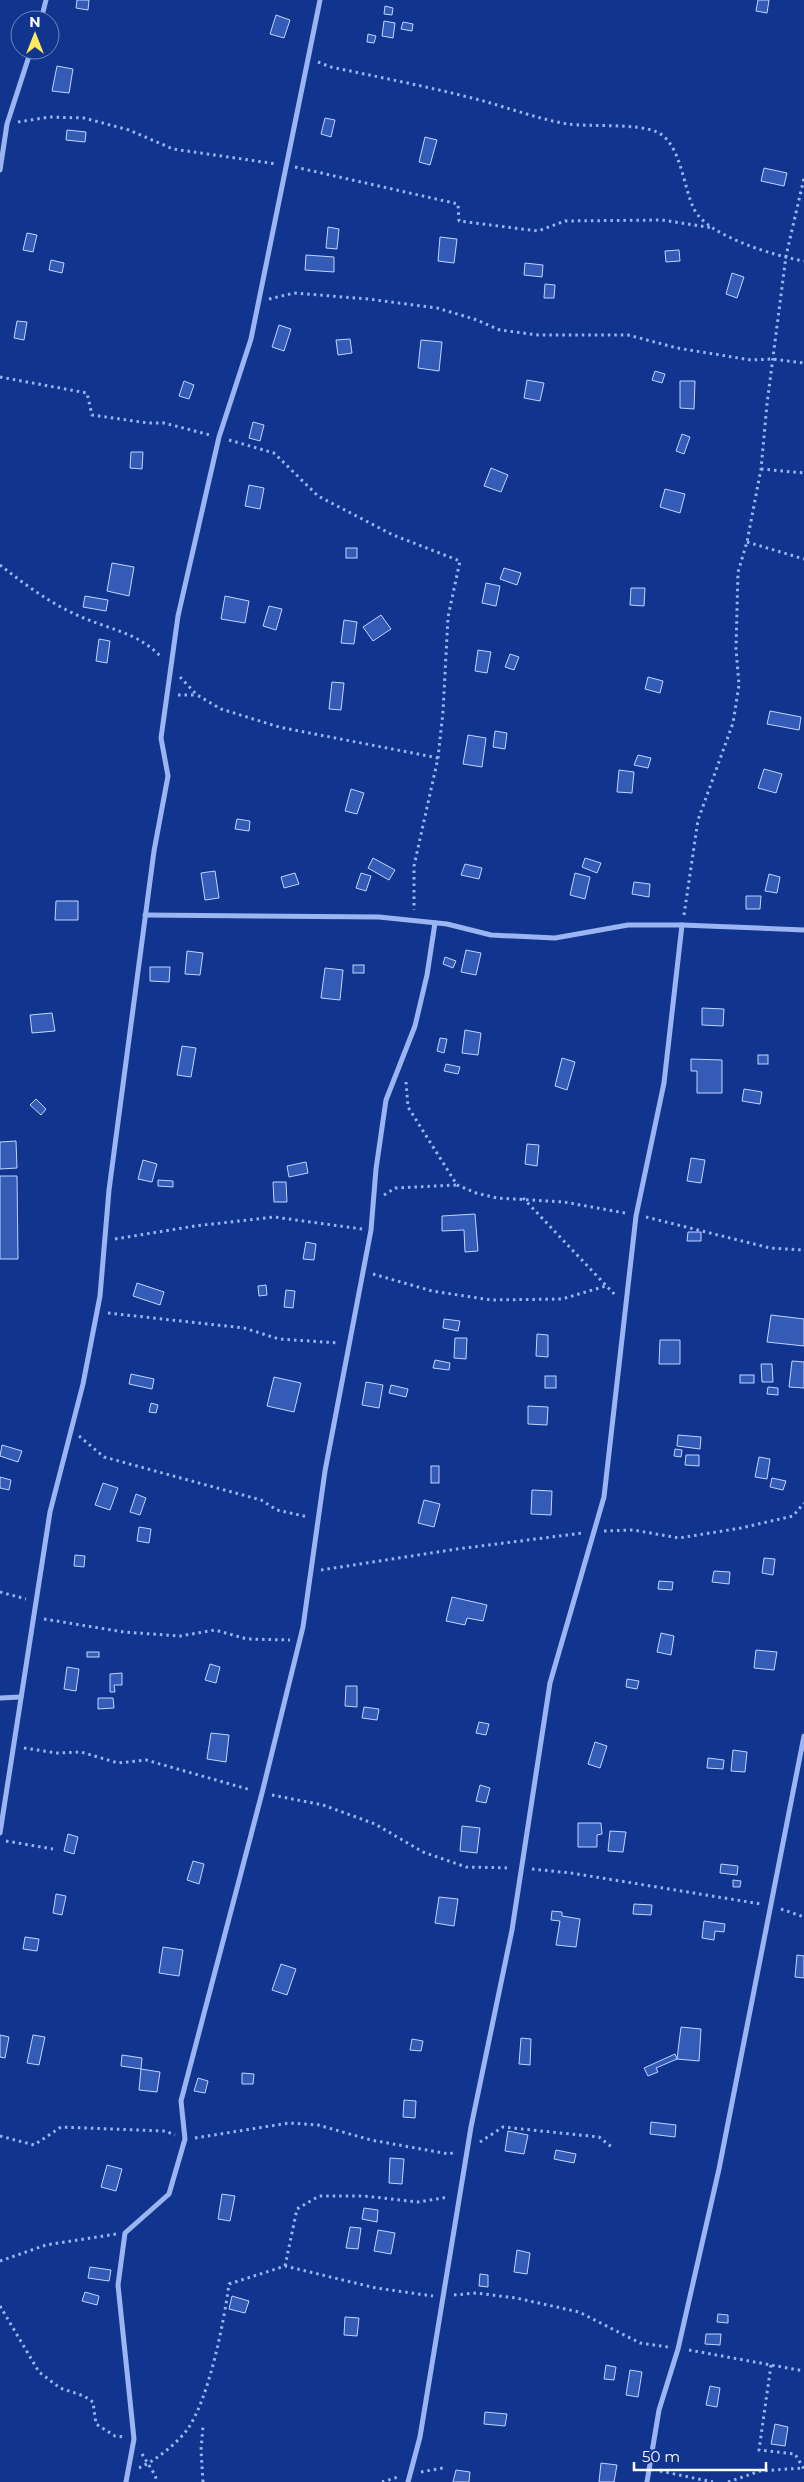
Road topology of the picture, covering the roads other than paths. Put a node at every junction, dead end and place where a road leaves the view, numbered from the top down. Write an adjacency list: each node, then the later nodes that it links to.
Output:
1 (320, 0): 6 (street)
2 (28, 60): 4 (street)
3 (0, 122): 4 (street)
4 (7, 124): 5 (street)
5 (0, 170)
6 (146, 915): 7 (street); 10 (street)
7 (435, 923): 8 (street); 14 (street)
8 (682, 925): 9 (street); 15 (street)
9 (804, 930)
10 (21, 1697): 11 (street); 13 (street)
11 (0, 1698)
12 (804, 1736): 16 (street)
13 (0, 1834)
14 (126, 2482)
15 (408, 2482)
16 (647, 2482)

